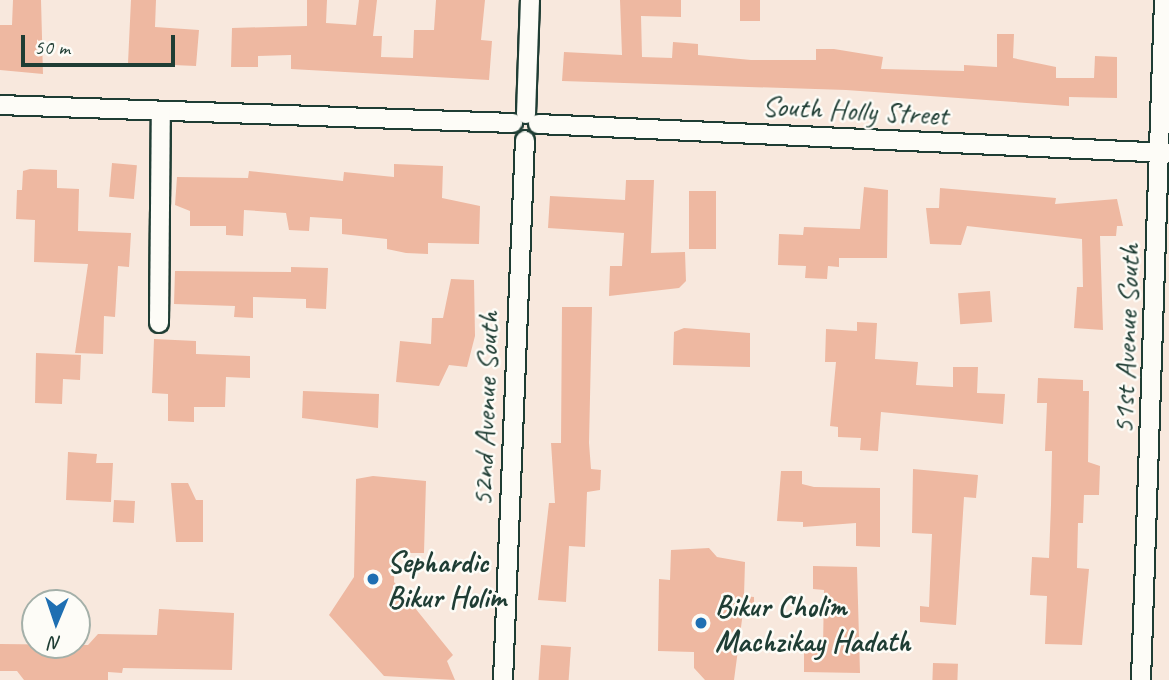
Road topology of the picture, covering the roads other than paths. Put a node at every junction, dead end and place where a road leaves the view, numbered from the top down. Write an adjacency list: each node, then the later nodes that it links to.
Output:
1 (530, 0): 5 (street)
2 (1164, 0): 6 (street, 51st Avenue South)
3 (0, 105): 4 (street, South Holly Street)
4 (161, 111): 5 (street, South Holly Street); 7 (street)
5 (525, 120): 6 (street, South Holly Street); 8 (street, 52nd Avenue South)
6 (1165, 153): 9 (street, 51st Avenue South)
7 (159, 323)
8 (503, 680)
9 (1141, 680)

